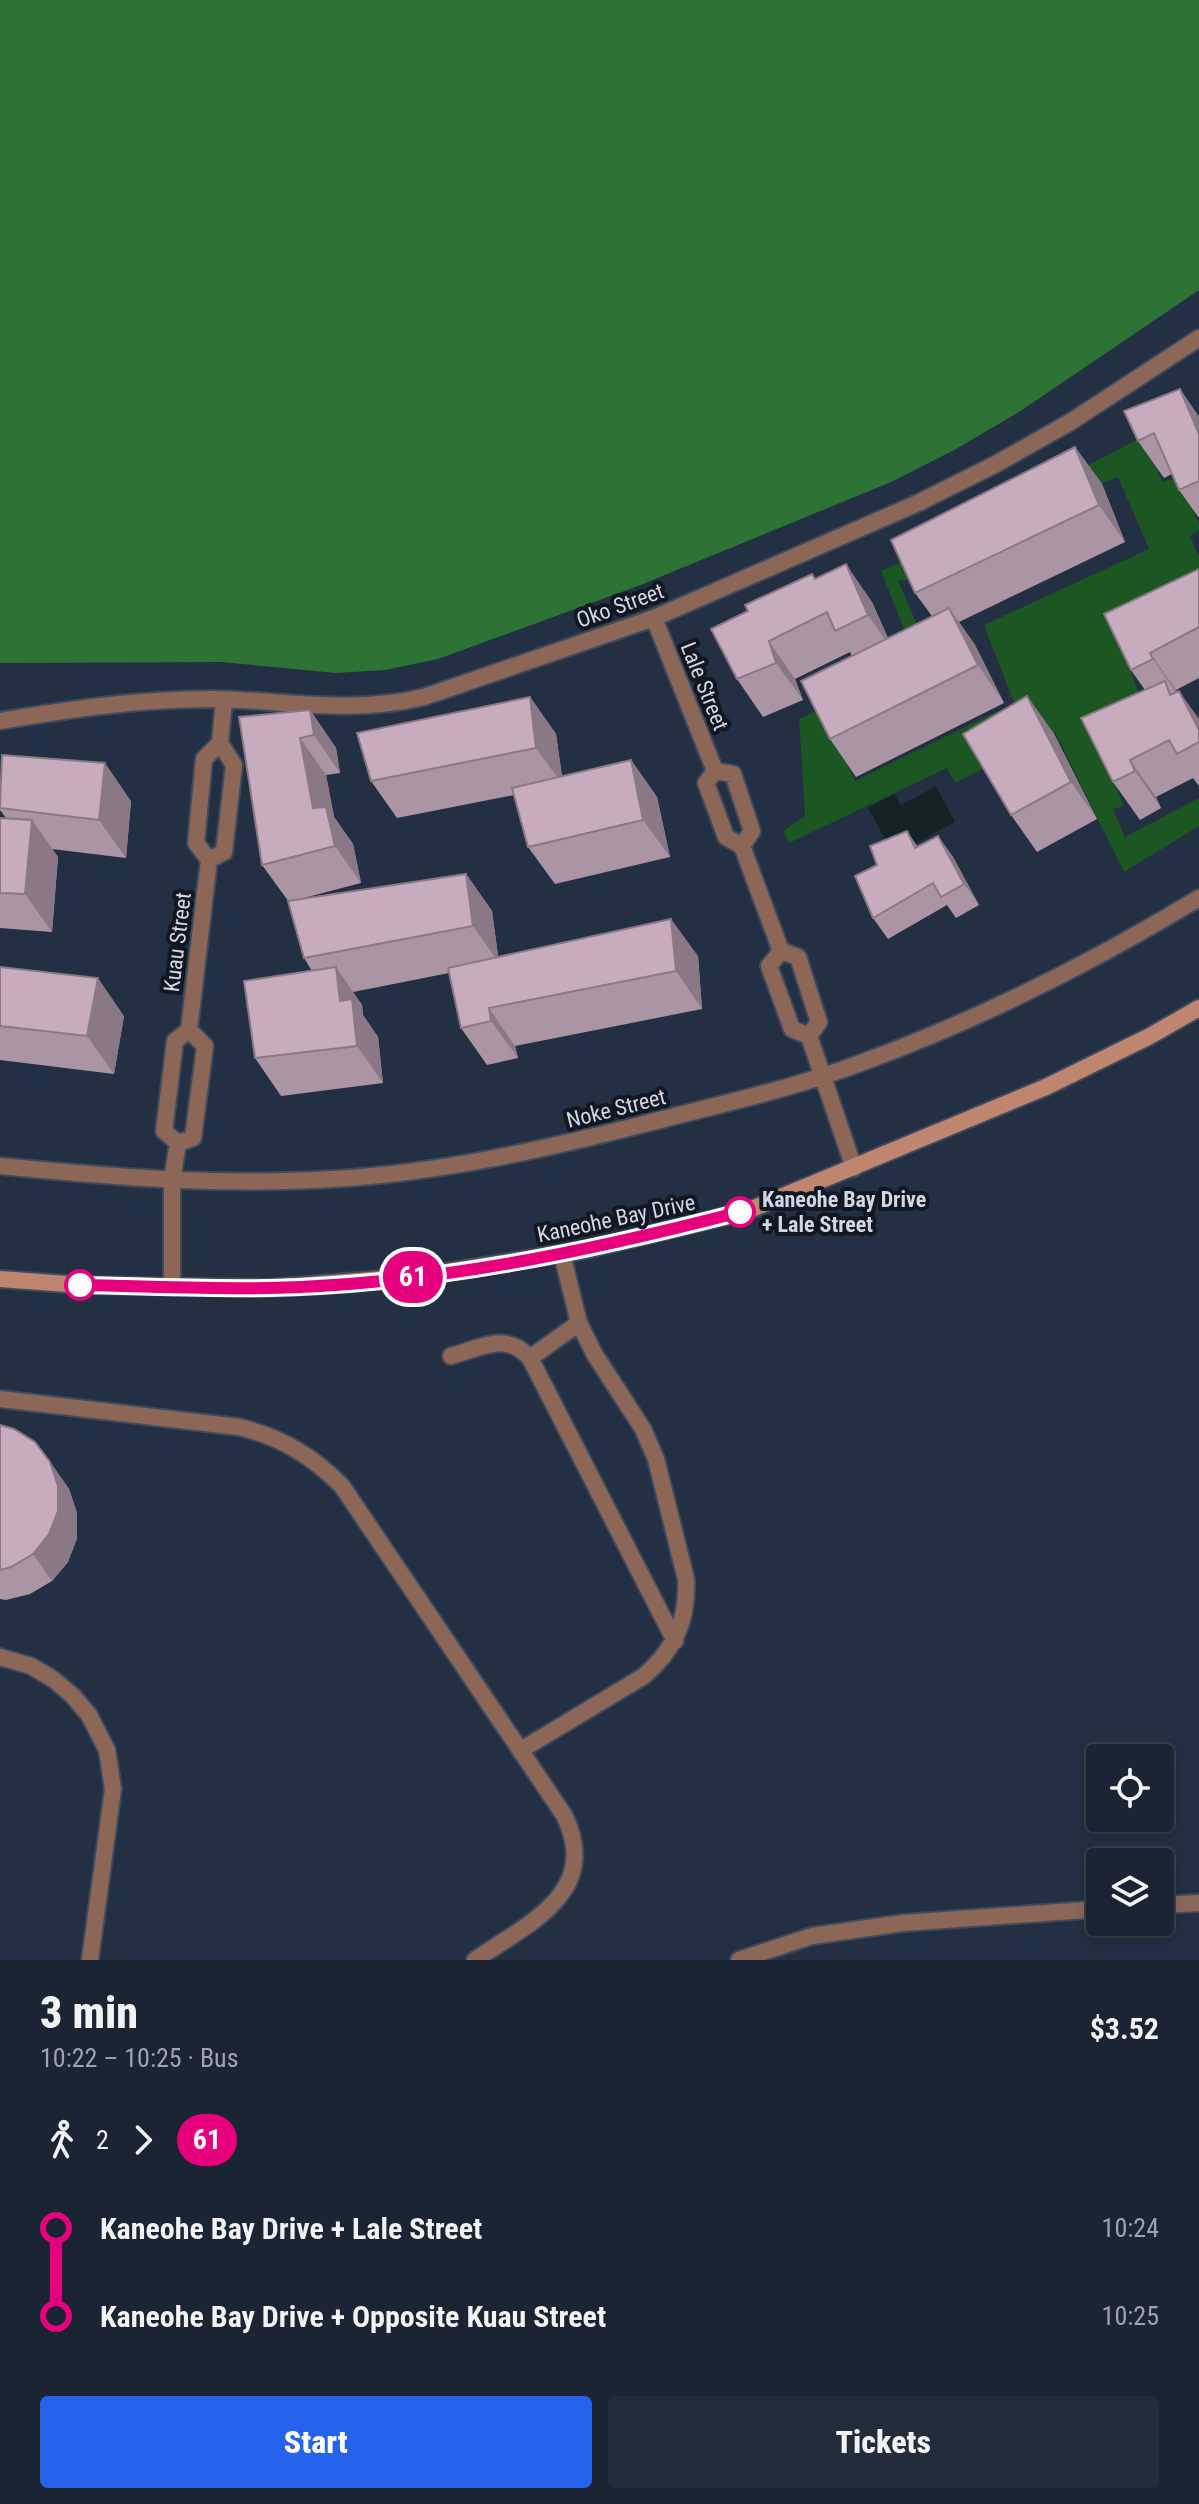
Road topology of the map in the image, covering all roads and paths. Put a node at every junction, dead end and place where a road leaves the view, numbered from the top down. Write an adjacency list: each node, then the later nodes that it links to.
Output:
1 (1199, 338): 2 (lane, Oko Street)
2 (654, 618): 3 (lane, Oko Street); 6 (lane, Lale Street)
3 (224, 700): 4 (lane, Oko Street); 5 (lane, Kuau Street)
4 (0, 721)
5 (220, 743): 8 (lane, Kuau Street); 8 (lane, Kuau Street)
6 (715, 771): 7 (lane, Lale Street); 7 (lane, Lale Street)
7 (742, 846): 10 (lane, Lale Street)
8 (209, 860): 12 (lane, Kuau Street)
9 (1199, 898): 14 (lane, Noke Street)
10 (781, 951): 13 (lane, Lale Street); 13 (lane, Lale Street)
11 (1199, 1008): 17 (main road, Kaneohe Bay Drive)
12 (189, 1030): 15 (lane, Kuau Street); 15 (lane, Kuau Street)
13 (809, 1036): 14 (lane, Lale Street)
14 (822, 1075): 17 (lane, Lale Street); 18 (lane, Noke Street)
15 (178, 1143): 18 (lane, Kuau Street)
16 (0, 1166): 18 (lane, Noke Street)
17 (854, 1168): 19 (main road, Kaneohe Bay Drive)
18 (172, 1180): 21 (lane, Kuau Street)
19 (562, 1254): 21 (main road, Kaneohe Bay Drive); 22 (lane)
20 (0, 1279): 21 (main road, Kaneohe Bay Drive)
21 (172, 1287)
22 (579, 1323): 24 (lane); 26 (lane)
23 (451, 1356): 24 (lane)
24 (530, 1358): 26 (lane)
25 (0, 1399): 28 (lane)
26 (675, 1641): 28 (lane)
27 (0, 1657): 32 (lane)
28 (521, 1750): 33 (lane)
29 (1199, 1903): 30 (lane)
30 (1174, 1904)
31 (1086, 1910): 34 (lane)
32 (90, 1960)
33 (475, 1960)
34 (739, 1960)

